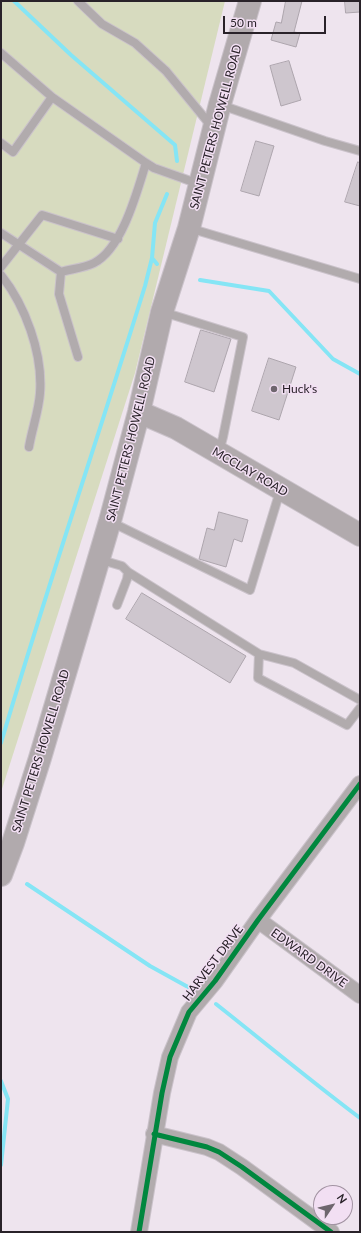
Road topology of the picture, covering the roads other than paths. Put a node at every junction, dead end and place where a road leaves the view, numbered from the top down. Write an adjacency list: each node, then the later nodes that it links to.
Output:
1 (78, 1): 6 (lane)
2 (250, 1): 5 (main road, SAINT PETERS HOWELL ROAD)
3 (1, 53): 4 (lane)
4 (52, 97): 7 (lane); 9 (lane)
5 (220, 104): 6 (main road, SAINT PETERS HOWELL ROAD); 8 (lane)
6 (215, 130): 10 (main road, SAINT PETERS HOWELL ROAD)
7 (1, 143)
8 (360, 151)
9 (146, 163): 10 (lane); 13 (lane)
10 (200, 184): 11 (main road, SAINT PETERS HOWELL ROAD)
11 (189, 228): 18 (lane); 19 (main road, SAINT PETERS HOWELL ROAD)
12 (1, 233): 14 (lane)
13 (118, 239): 14 (lane); 16 (lane)
14 (19, 244): 15 (lane); 16 (lane)
15 (1, 267)
16 (61, 272): 20 (lane)
17 (1, 275): 22 (lane)
18 (360, 279)
19 (162, 312): 21 (main road, SAINT PETERS HOWELL ROAD); 23 (lane)
20 (78, 357)
21 (139, 412): 23 (main road, MCCLAY ROAD); 25 (main road, SAINT PETERS HOWELL ROAD)
22 (29, 447)
23 (218, 453): 24 (main road, MCCLAY ROAD)
24 (280, 489): 25 (lane); 26 (main road, MCCLAY ROAD)
25 (110, 521): 27 (main road, SAINT PETERS HOWELL ROAD)
26 (360, 535)
27 (98, 559): 28 (lane); 34 (main road, SAINT PETERS HOWELL ROAD)
28 (128, 572): 29 (lane); 30 (lane)
29 (117, 605)
30 (259, 654): 31 (lane); 32 (lane)
31 (360, 700)
32 (360, 708)
33 (360, 784): 35 (street, HARVEST DRIVE)
34 (1, 875)
35 (258, 920): 36 (street, EDWARD DRIVE); 37 (street, HARVEST DRIVE)
36 (360, 995)
37 (154, 1134): 38 (street, HARVEST DRIVE); 39 (street)
38 (139, 1232)
39 (331, 1232)

